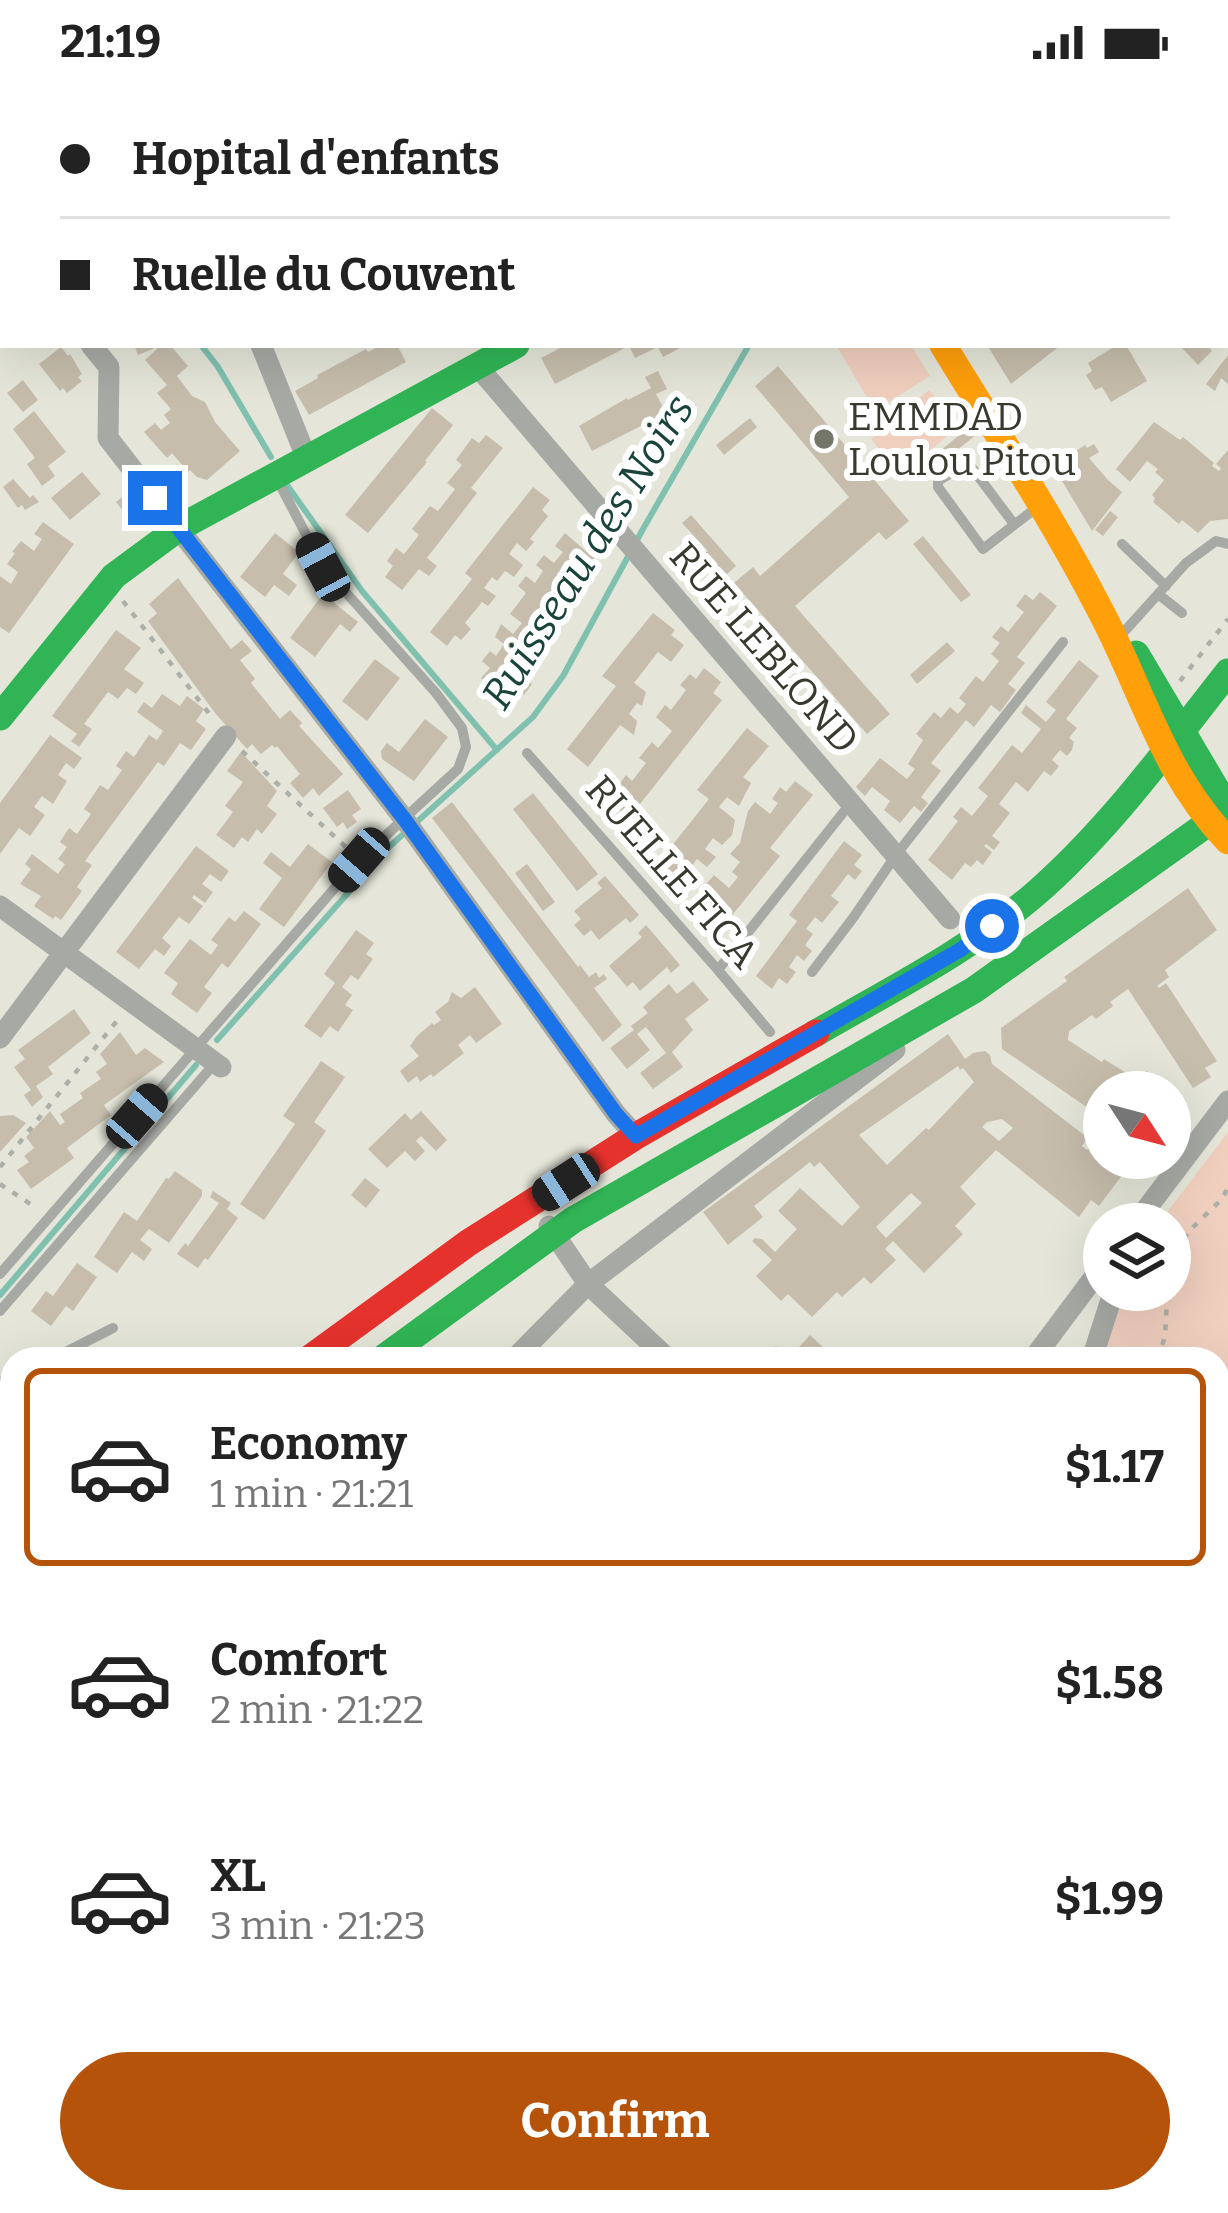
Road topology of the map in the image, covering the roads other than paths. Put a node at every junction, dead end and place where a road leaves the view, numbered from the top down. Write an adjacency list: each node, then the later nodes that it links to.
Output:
1 (93, 348): 10 (street)
2 (262, 348): 6 (street)
3 (507, 348): 5 (main road)
4 (945, 348): 8 (main road)
5 (475, 361): 6 (main road); 23 (street, RUE LEBLOND)
6 (307, 459): 7 (main road)
7 (275, 476): 10 (main road); 25 (lane)
8 (1039, 506): 9 (lane); 14 (main road)
9 (1013, 524): 9 (lane)
10 (179, 528): 19 (main road); 25 (street)
11 (1122, 544): 13 (lane)
12 (1228, 544): 13 (lane)
13 (1162, 590): 15 (lane); 16 (lane)
14 (1101, 611): 16 (main road); 21 (main road)
15 (1181, 613)
16 (1123, 633): 21 (main road)
17 (1063, 643): 26 (lane)
18 (1228, 672): 21 (main road)
19 (0, 717)
20 (226, 736): 29 (street)
21 (1174, 739): 24 (main road); 38 (main road)
22 (527, 753): 30 (lane, RUELLE FICA)
23 (850, 804): 26 (street, RUE LEBLOND); 30 (lane)
24 (1221, 824): 32 (main road)
25 (410, 827): 35 (lane); 38 (street)
26 (896, 855): 28 (street, RUE LEBLOND); 31 (lane)
27 (0, 906): 29 (street)
28 (950, 919)
29 (63, 952): 34 (street); 35 (street)
30 (718, 970): 33 (lane, RUELLE FICA)
31 (812, 972)
32 (974, 990): 41 (main road); 43 (street)
33 (770, 1032)
34 (0, 1038)
35 (195, 1048): 36 (street); 42 (lane)
36 (218, 1065): 45 (lane)
37 (1228, 1101): 40 (street)
38 (636, 1136): 39 (main road)
39 (533, 1203): 41 (street); 49 (main road)
40 (1151, 1203)
41 (553, 1233): 43 (street); 50 (main road)
42 (0, 1274)
43 (588, 1284): 51 (street); 52 (street)
44 (1083, 1292): 53 (street)
45 (0, 1310)
46 (1107, 1311): 54 (street)
47 (113, 1328): 48 (lane)
48 (76, 1347)
49 (326, 1347)
50 (398, 1347)
51 (526, 1347)
52 (655, 1347)
53 (1042, 1347)
54 (1095, 1347)

